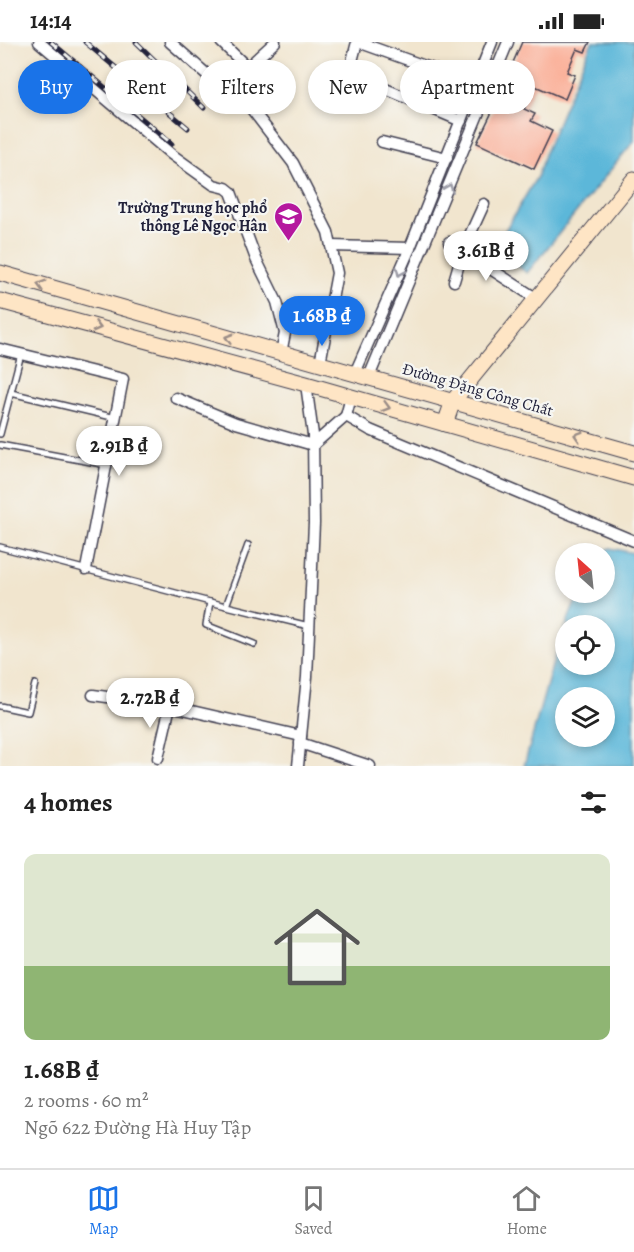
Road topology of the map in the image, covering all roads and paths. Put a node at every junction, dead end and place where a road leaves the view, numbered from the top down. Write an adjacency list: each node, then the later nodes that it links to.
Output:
1 (39, 42): 33 (street)
2 (221, 42): 8 (street)
3 (275, 42): 9 (street)
4 (358, 42): 10 (street); 11 (street)
5 (492, 42): 12 (street)
6 (508, 42): 19 (street)
7 (174, 43): 13 (street)
8 (240, 60)
9 (256, 60)
10 (353, 60)
11 (408, 60)
12 (485, 60)
13 (199, 66)
14 (388, 90): 17 (street)
15 (255, 114): 25 (street)
16 (464, 114): 17 (street)
17 (461, 121): 18 (street)
18 (456, 135): 19 (street); 21 (street)
19 (468, 140): 37 (street, one-way to 19)
20 (382, 142): 21 (street)
21 (447, 158): 26 (street)
22 (634, 179): 30 (main road)
23 (484, 204): 27 (street)
24 (449, 242): 27 (street)
25 (331, 246): 26 (street); 35 (street)
26 (410, 248): 37 (street, one-way to 37)
27 (463, 250): 29 (street); 30 (street)
28 (0, 273): 33 (main road, Đường Đặng Công Chất, one-way to 28)
29 (454, 281)
30 (537, 299): 42 (main road)
31 (0, 301): 36 (main road, one-way to 36)
32 (0, 349): 34 (street)
33 (274, 351): 35 (main road, Đường Đặng Công Chất); 36 (main road)
34 (21, 354): 39 (lane); 44 (street)
35 (320, 363): 37 (main road, Đường Đặng Công Chất)
36 (262, 372): 38 (main road)
37 (362, 375): 42 (main road, Đường Đặng Công Chất)
38 (306, 384): 40 (main road); 47 (street)
39 (11, 393): 44 (lane); 46 (lane)
40 (351, 397): 43 (street); 45 (main road, one-way to 45)
41 (176, 398): 47 (street)
42 (453, 401): 45 (main road); 49 (main road, Đường Đặng Công Chất, one-way to 42)
43 (346, 416): 47 (street); 52 (street)
44 (116, 418): 50 (street)
45 (445, 424): 51 (main road)
46 (0, 434)
47 (313, 445): 58 (street)
48 (0, 446): 50 (lane)
49 (634, 453)
50 (107, 465): 55 (street)
51 (634, 478)
52 (634, 541)
53 (248, 545): 57 (lane)
54 (0, 547): 55 (lane)
55 (86, 569): 56 (lane)
56 (210, 602): 57 (lane); 59 (lane)
57 (226, 606): 58 (lane)
58 (309, 626): 64 (street)
59 (254, 644)
60 (35, 684): 62 (lane)
61 (93, 695): 63 (street)
62 (0, 706)
63 (170, 706): 64 (street); 65 (street)
64 (301, 740): 66 (street); 67 (street)
65 (158, 758)
66 (298, 766)
67 (370, 766)

